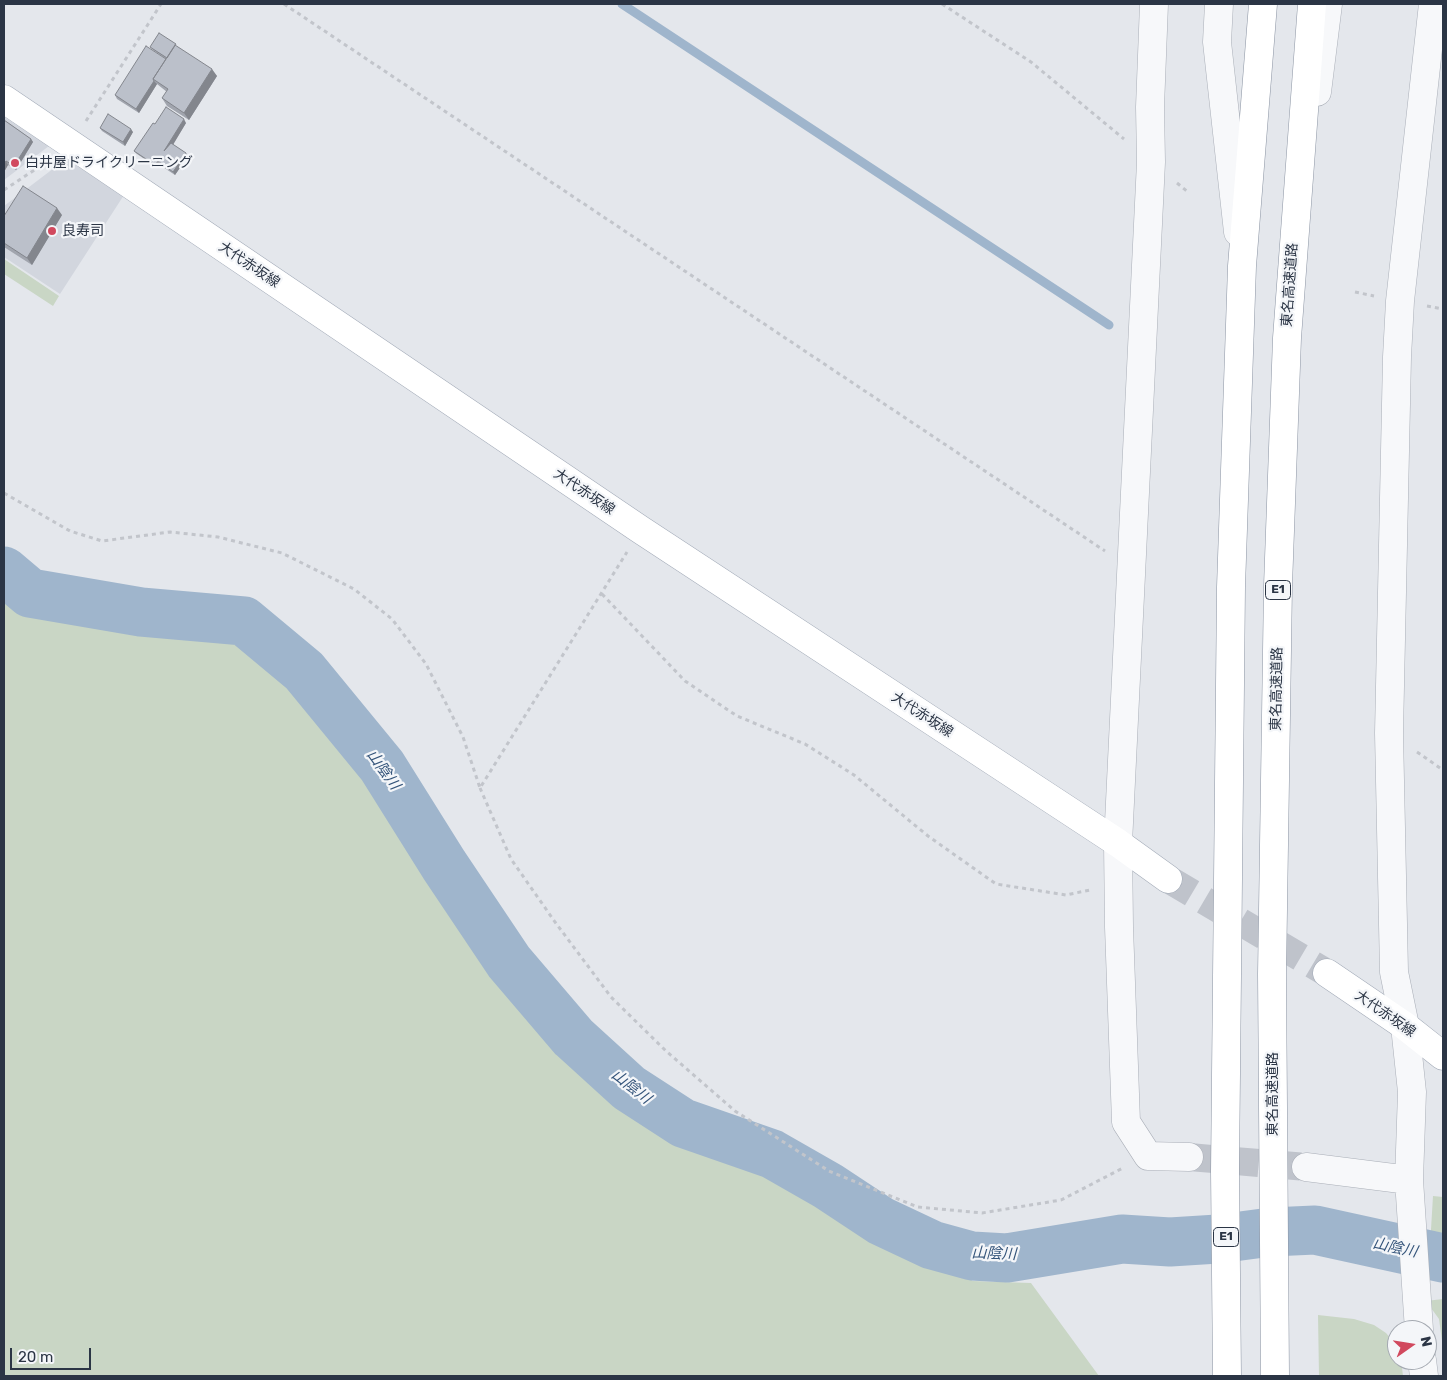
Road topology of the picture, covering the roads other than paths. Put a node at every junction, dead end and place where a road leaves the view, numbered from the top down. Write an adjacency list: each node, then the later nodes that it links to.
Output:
1 (1154, 4): 10 (street)
2 (1219, 4): 8 (street)
3 (1263, 4): 8 (main road, E1)
4 (1312, 4): 9 (main road, 東名高速道路 / E1)
5 (1328, 4): 9 (street)
6 (1433, 4): 13 (street)
7 (4, 99): 10 (main road, 大代赤坂線)
8 (1242, 266): 19 (main road, E1)
9 (1287, 338): 20 (main road, 東名高速道路 / E1)
10 (1118, 843): 11 (main road, 大代赤坂線); 15 (street)
11 (1168, 880)
12 (1326, 973): 13 (main road, 大代赤坂線)
13 (1405, 1026): 14 (main road, 大代赤坂線); 17 (street)
14 (1443, 1056)
15 (1189, 1158)
16 (1306, 1167): 17 (street)
17 (1410, 1190): 18 (street)
18 (1418, 1320)
19 (1227, 1376)
20 (1275, 1376)

